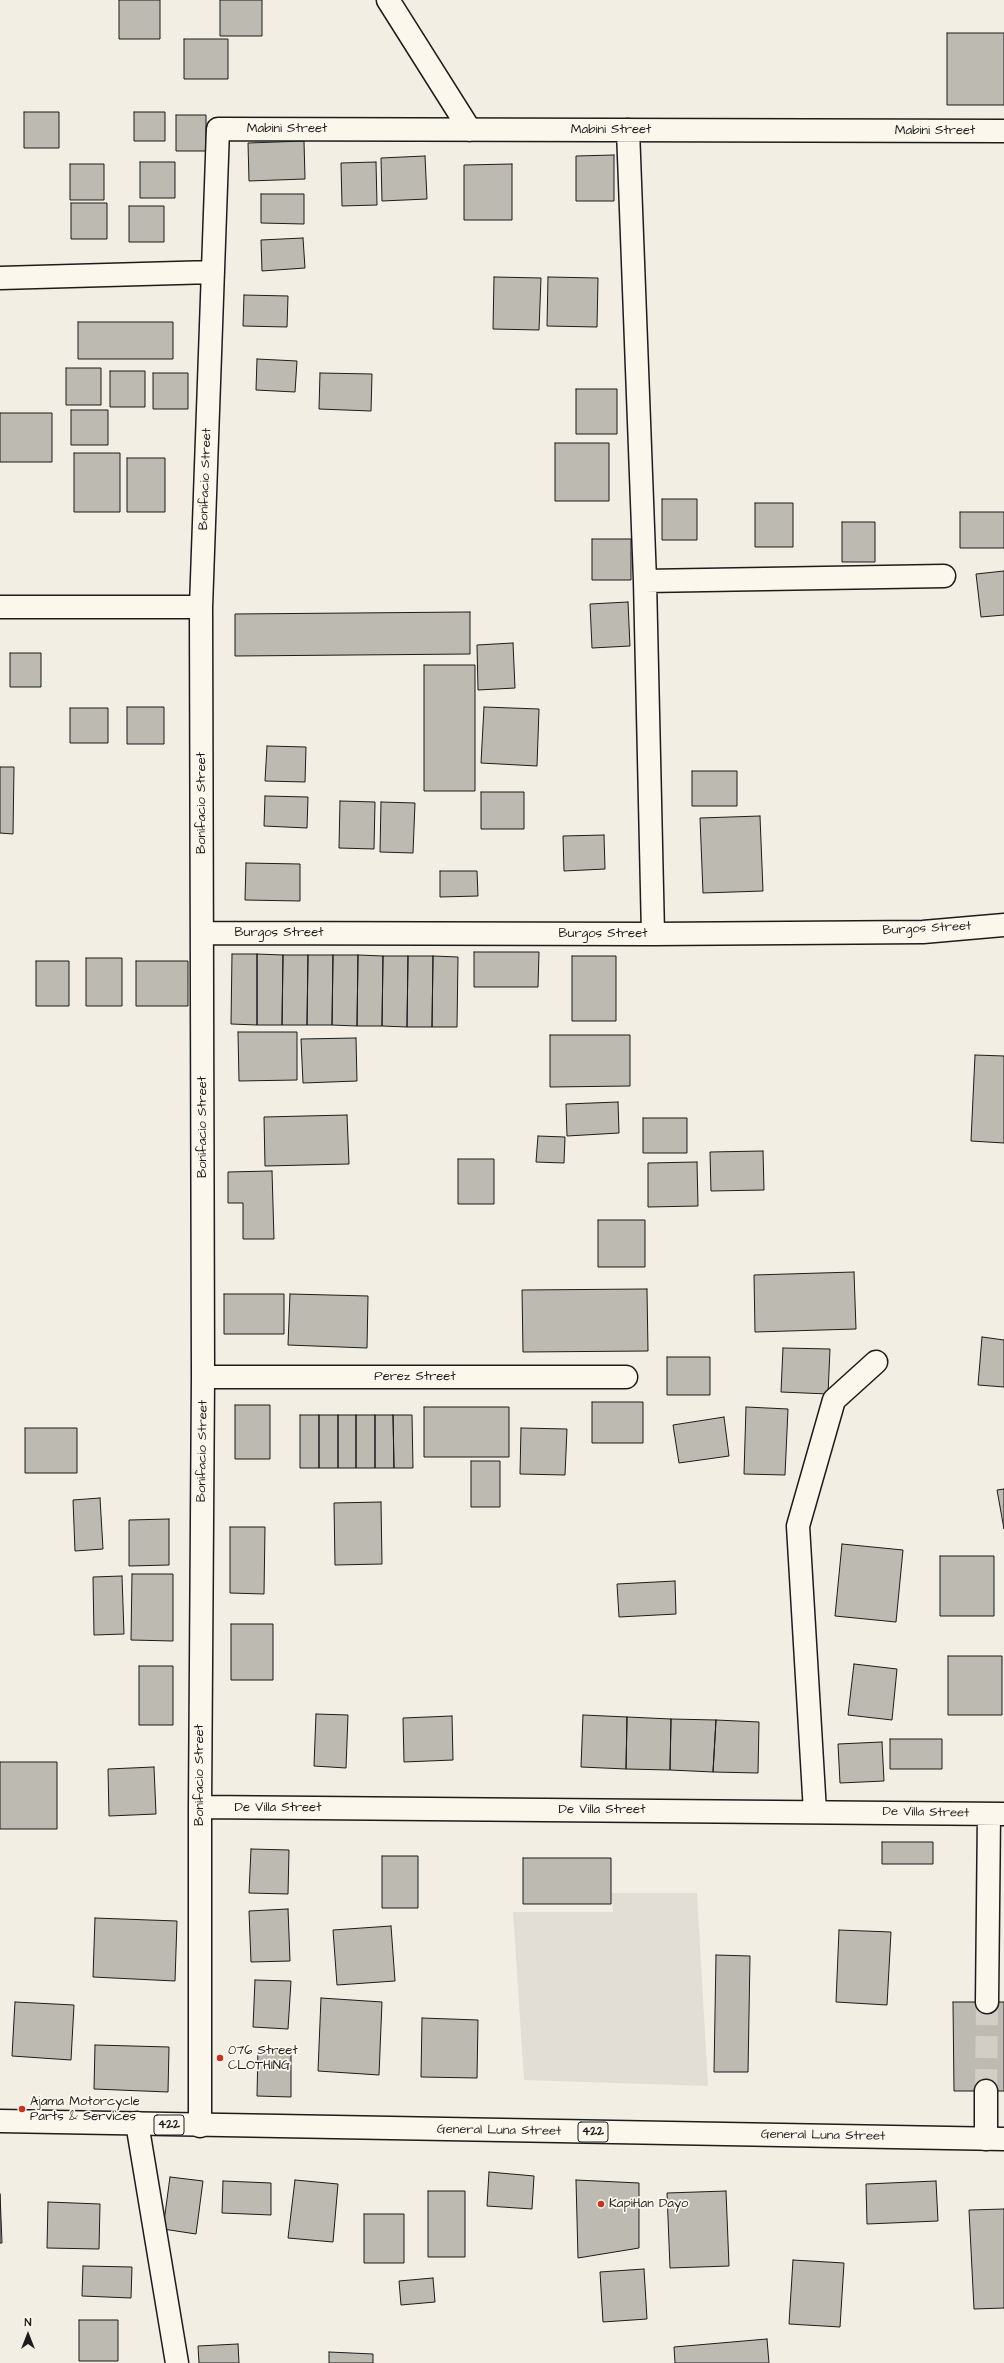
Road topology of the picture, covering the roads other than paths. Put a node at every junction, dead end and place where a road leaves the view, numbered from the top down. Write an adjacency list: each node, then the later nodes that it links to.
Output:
1 (388, 0): 3 (street)
2 (218, 129): 3 (street, Mabini Street); 6 (street, Bonifacio Street)
3 (470, 130): 4 (street, Mabini Street)
4 (628, 130): 5 (street, Mabini Street); 9 (street)
5 (1004, 131)
6 (213, 272): 7 (street); 11 (street, Bonifacio Street)
7 (0, 278)
8 (944, 576): 9 (street)
9 (645, 581): 14 (street)
10 (0, 608): 11 (street)
11 (201, 608): 13 (street, Bonifacio Street)
12 (1004, 925): 14 (street, Burgos Street)
13 (202, 933): 14 (street, Burgos Street); 16 (street, Bonifacio Street)
14 (653, 934)
15 (876, 1362): 19 (street)
16 (204, 1377): 17 (street, Perez Street); 18 (street, Bonifacio Street)
17 (626, 1377)
18 (200, 1807): 19 (street, De Villa Street); 25 (street, Bonifacio Street)
19 (815, 1812): 20 (street, De Villa Street)
20 (996, 1814): 21 (street)
21 (988, 2002)
22 (986, 2091): 26 (street)
23 (0, 2121): 24 (street, 422)
24 (137, 2123): 25 (street, General Luna Street / 422); 27 (street)
25 (200, 2126): 26 (street, General Luna Street / 422)
26 (995, 2139)
27 (177, 2363)

